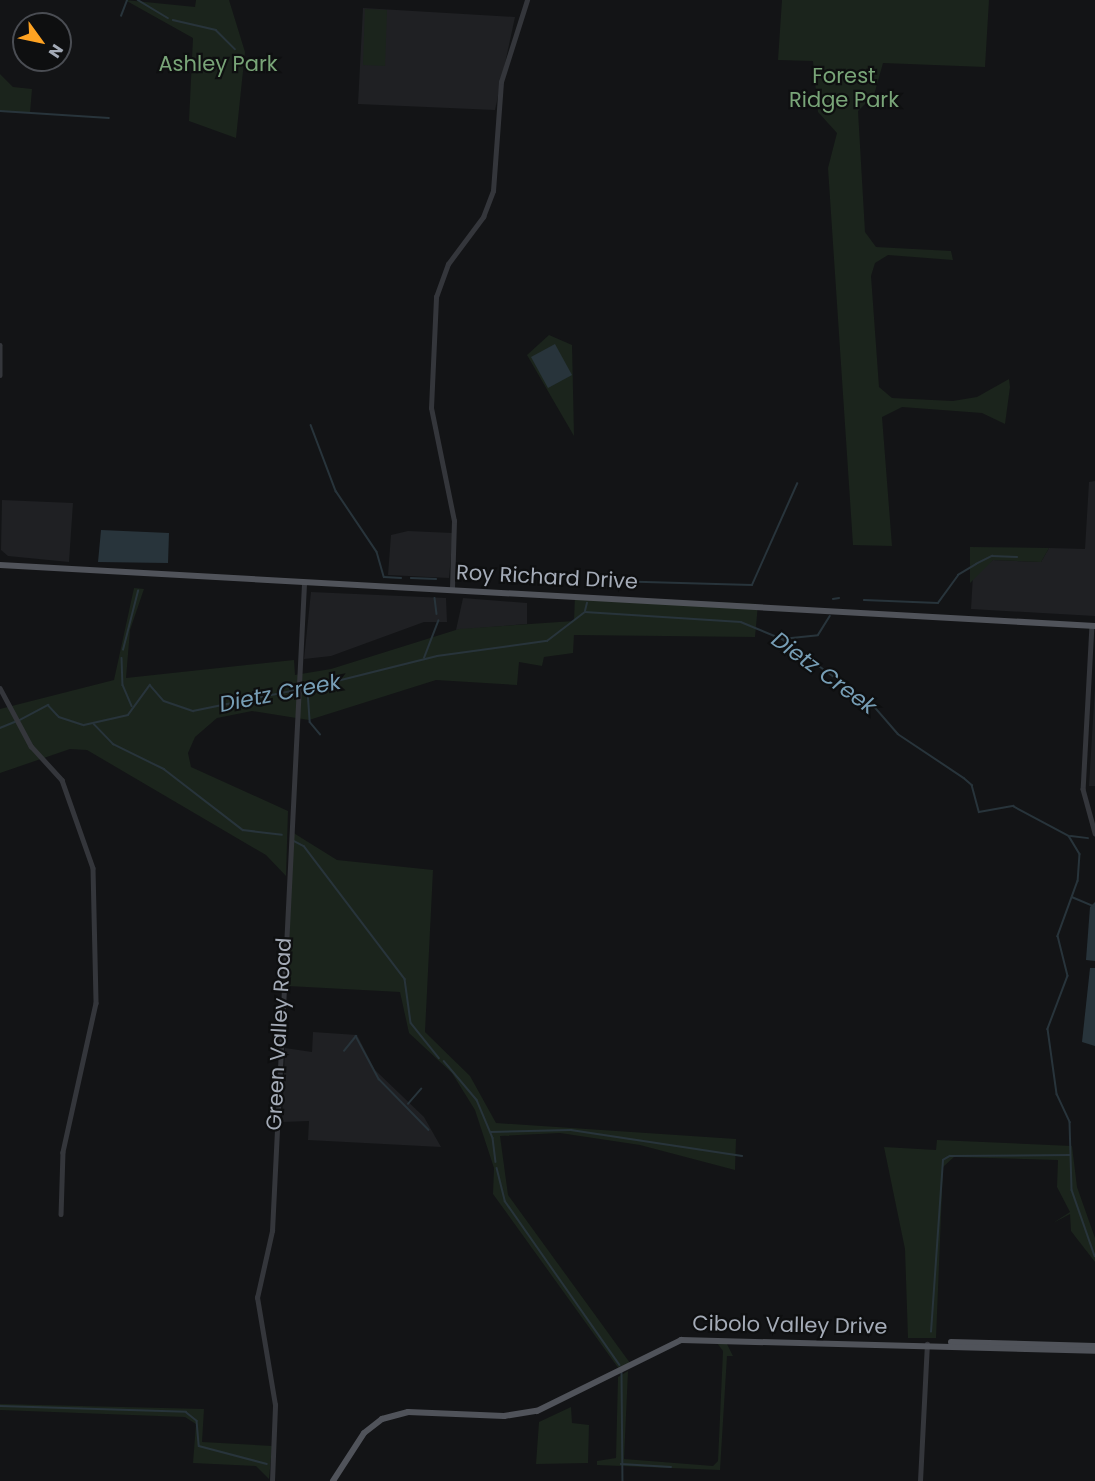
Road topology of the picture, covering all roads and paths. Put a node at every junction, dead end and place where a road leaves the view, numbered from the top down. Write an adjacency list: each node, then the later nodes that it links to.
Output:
1 (527, 0): 6 (street)
2 (0, 345): 3 (street)
3 (0, 375)
4 (0, 566): 5 (main road, Roy Richard Drive)
5 (304, 583): 6 (main road, Roy Richard Drive); 15 (street, Green Valley Road)
6 (452, 588): 7 (main road, Roy Richard Drive)
7 (1094, 625): 9 (street)
8 (0, 688): 10 (street)
9 (1095, 833)
10 (61, 1214)
11 (927, 1344): 12 (main road, Cibolo Valley Drive); 16 (main road, Cibolo Valley Drive); 17 (street)
12 (936, 1344): 13 (main road, Cibolo Valley Drive); 14 (main road, Cibolo Valley Drive)
13 (1095, 1346)
14 (1095, 1351)
15 (272, 1481)
16 (333, 1481)
17 (920, 1481)

